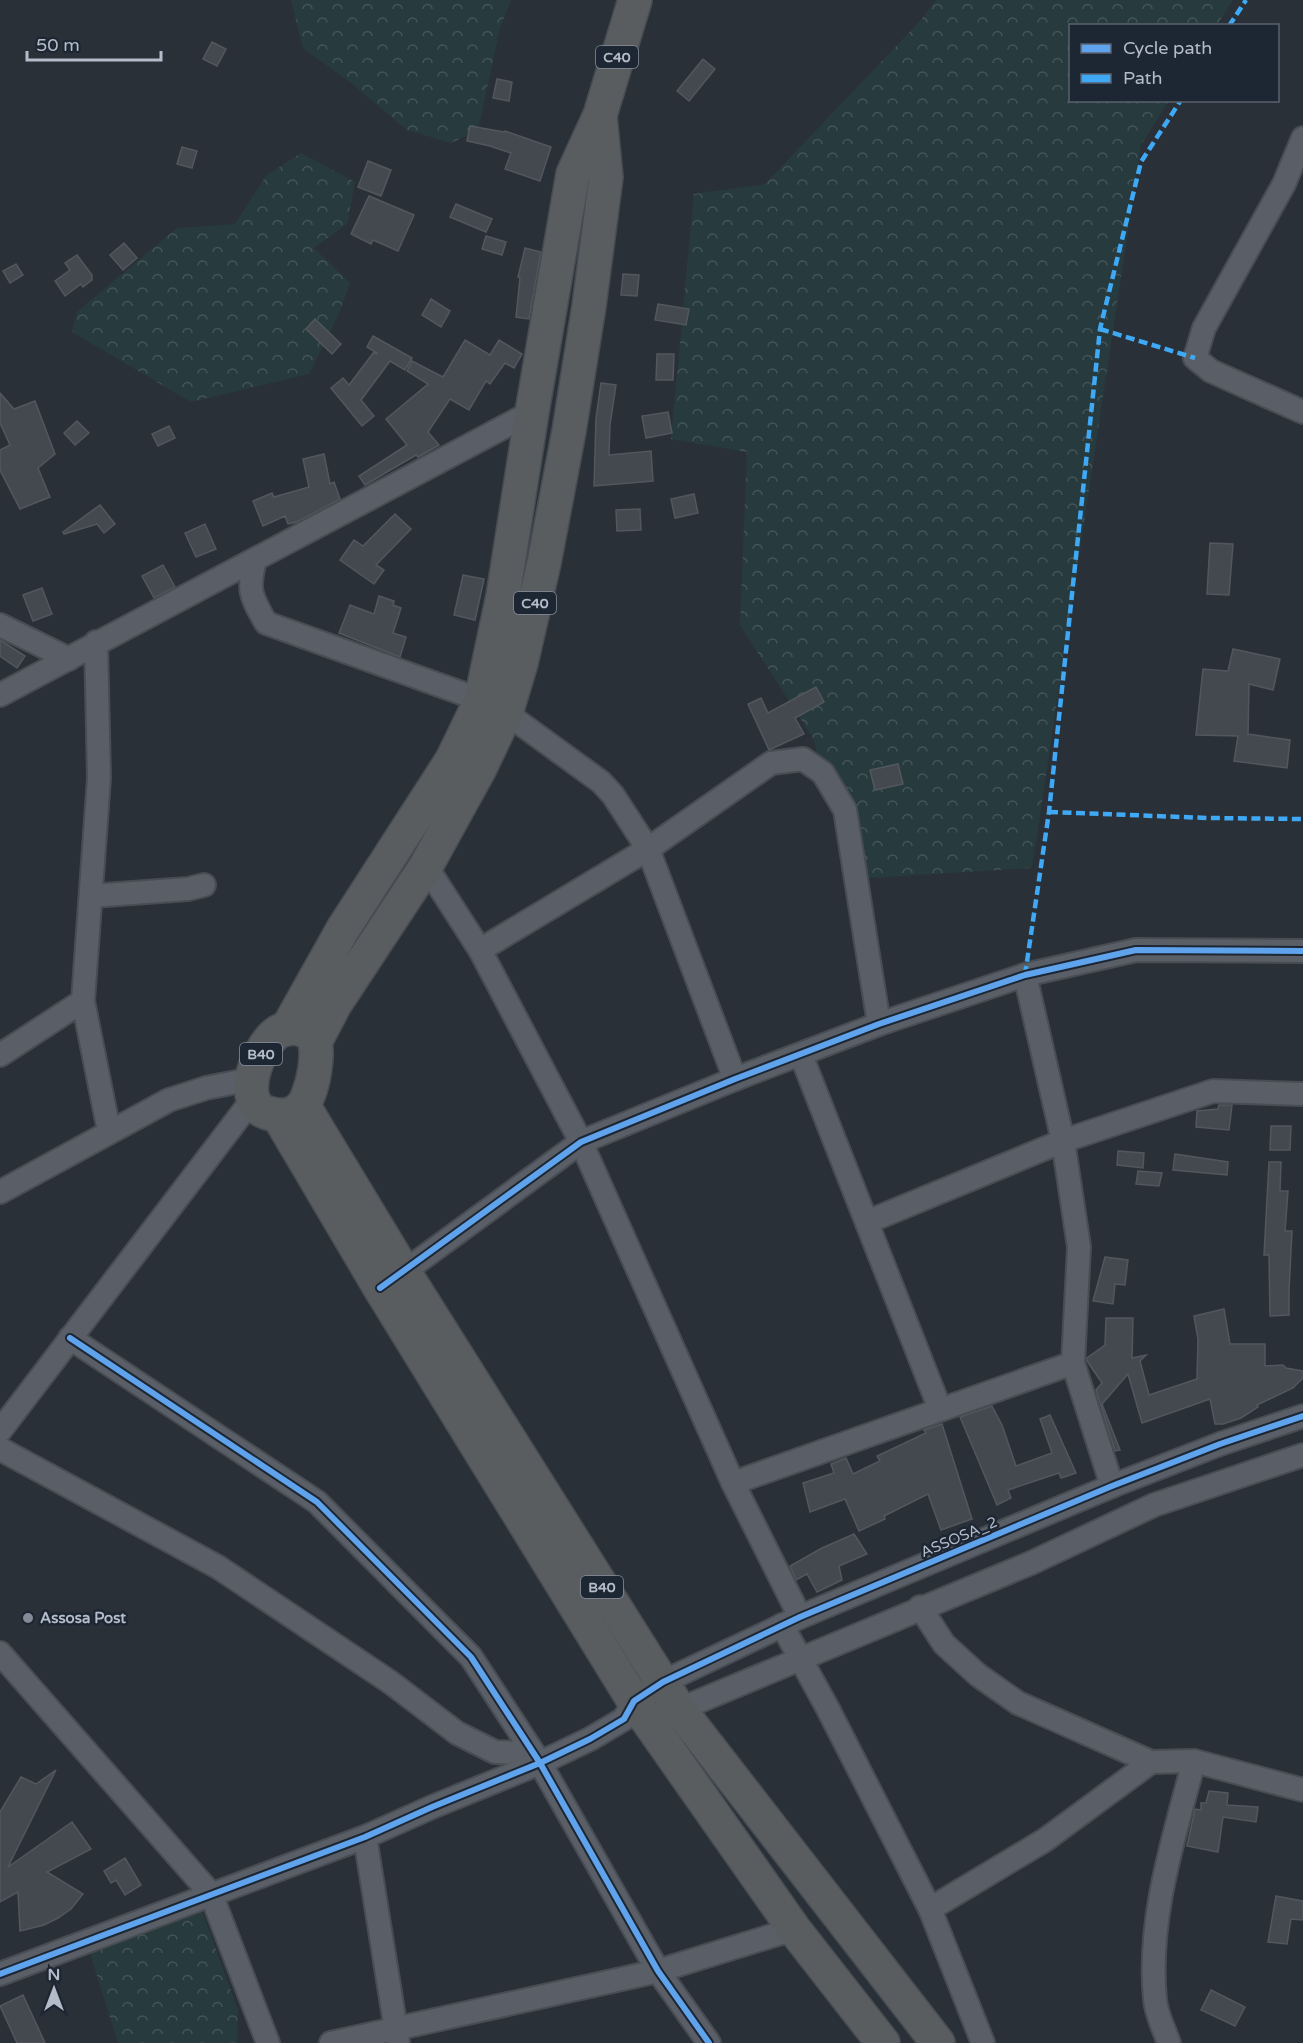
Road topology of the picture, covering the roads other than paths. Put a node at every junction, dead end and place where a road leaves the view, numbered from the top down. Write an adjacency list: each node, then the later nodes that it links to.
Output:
1 (635, 0): 2 (highway, C40)
2 (600, 115): 4 (highway, C40); 8 (highway, C40)
3 (1303, 138): 5 (street)
4 (532, 411): 6 (street); 7 (highway, C40)
5 (1303, 412)
6 (255, 560): 10 (street); 13 (street)
7 (503, 596): 8 (highway); 13 (highway, C40)
8 (535, 601): 13 (highway, C40)
9 (0, 625): 11 (street)
10 (96, 642): 11 (street); 17 (street)
11 (69, 659): 12 (street)
12 (0, 695)
13 (494, 706): 14 (street); 15 (highway, C40); 23 (highway, C40)
14 (648, 849): 18 (street); 22 (street); 26 (street)
15 (426, 866): 18 (street); 23 (highway, C40)
16 (204, 885): 17 (street)
17 (91, 896): 21 (street)
18 (480, 950): 31 (street)
19 (1303, 951): 20 (street)
20 (1025, 975): 22 (street); 30 (street)
21 (83, 1001): 24 (street); 29 (street)
22 (879, 1024): 25 (street)
23 (301, 1035): 28 (highway, B40); 28 (highway)
24 (0, 1055)
25 (801, 1055): 26 (street); 33 (street)
26 (735, 1079): 31 (street)
27 (1303, 1094): 30 (street)
28 (271, 1100): 29 (street); 34 (highway, B40); 35 (street)
29 (109, 1131): 32 (street)
30 (1063, 1141): 33 (street); 36 (street)
31 (580, 1142): 34 (street); 42 (street)
32 (0, 1192)
33 (867, 1222): 37 (street)
34 (392, 1280): 48 (highway, B40); 49 (highway, B40)
35 (70, 1338): 39 (street); 50 (street)
36 (1073, 1364): 37 (street); 43 (street)
37 (940, 1409): 42 (street)
38 (1303, 1416): 43 (street, ASSOSA_2)
39 (0, 1431)
40 (0, 1449): 50 (street)
41 (1303, 1455): 44 (street, ASSOSA_2)
42 (733, 1483): 45 (street)
43 (1112, 1486): 45 (street, ASSOSA_2)
44 (920, 1608): 47 (street, ASSOSA_2); 52 (street)
45 (791, 1621): 47 (street); 48 (street, ASSOSA_2)
46 (0, 1653): 55 (street)
47 (799, 1658): 48 (street, ASSOSA_2); 56 (street)
48 (671, 1695): 49 (street, ASSOSA_2); 49 (street, ASSOSA_2); 65 (highway, B40)
49 (636, 1714): 50 (street); 57 (highway, B40)
50 (535, 1755): 54 (street); 58 (street)
51 (1194, 1761): 52 (street); 53 (street); 67 (street)
52 (1151, 1762): 56 (street)
53 (1303, 1790)
54 (365, 1837): 55 (street); 60 (street)
55 (211, 1894): 59 (street); 61 (street)
56 (930, 1909): 66 (street)
57 (794, 1929): 58 (street); 64 (highway, B40)
58 (658, 1971): 60 (street); 63 (street)
59 (0, 1974)
60 (397, 2036): 62 (street)
61 (268, 2043)
62 (331, 2043)
63 (709, 2043)
64 (883, 2043)
65 (938, 2043)
66 (983, 2043)
67 (1169, 2043)

